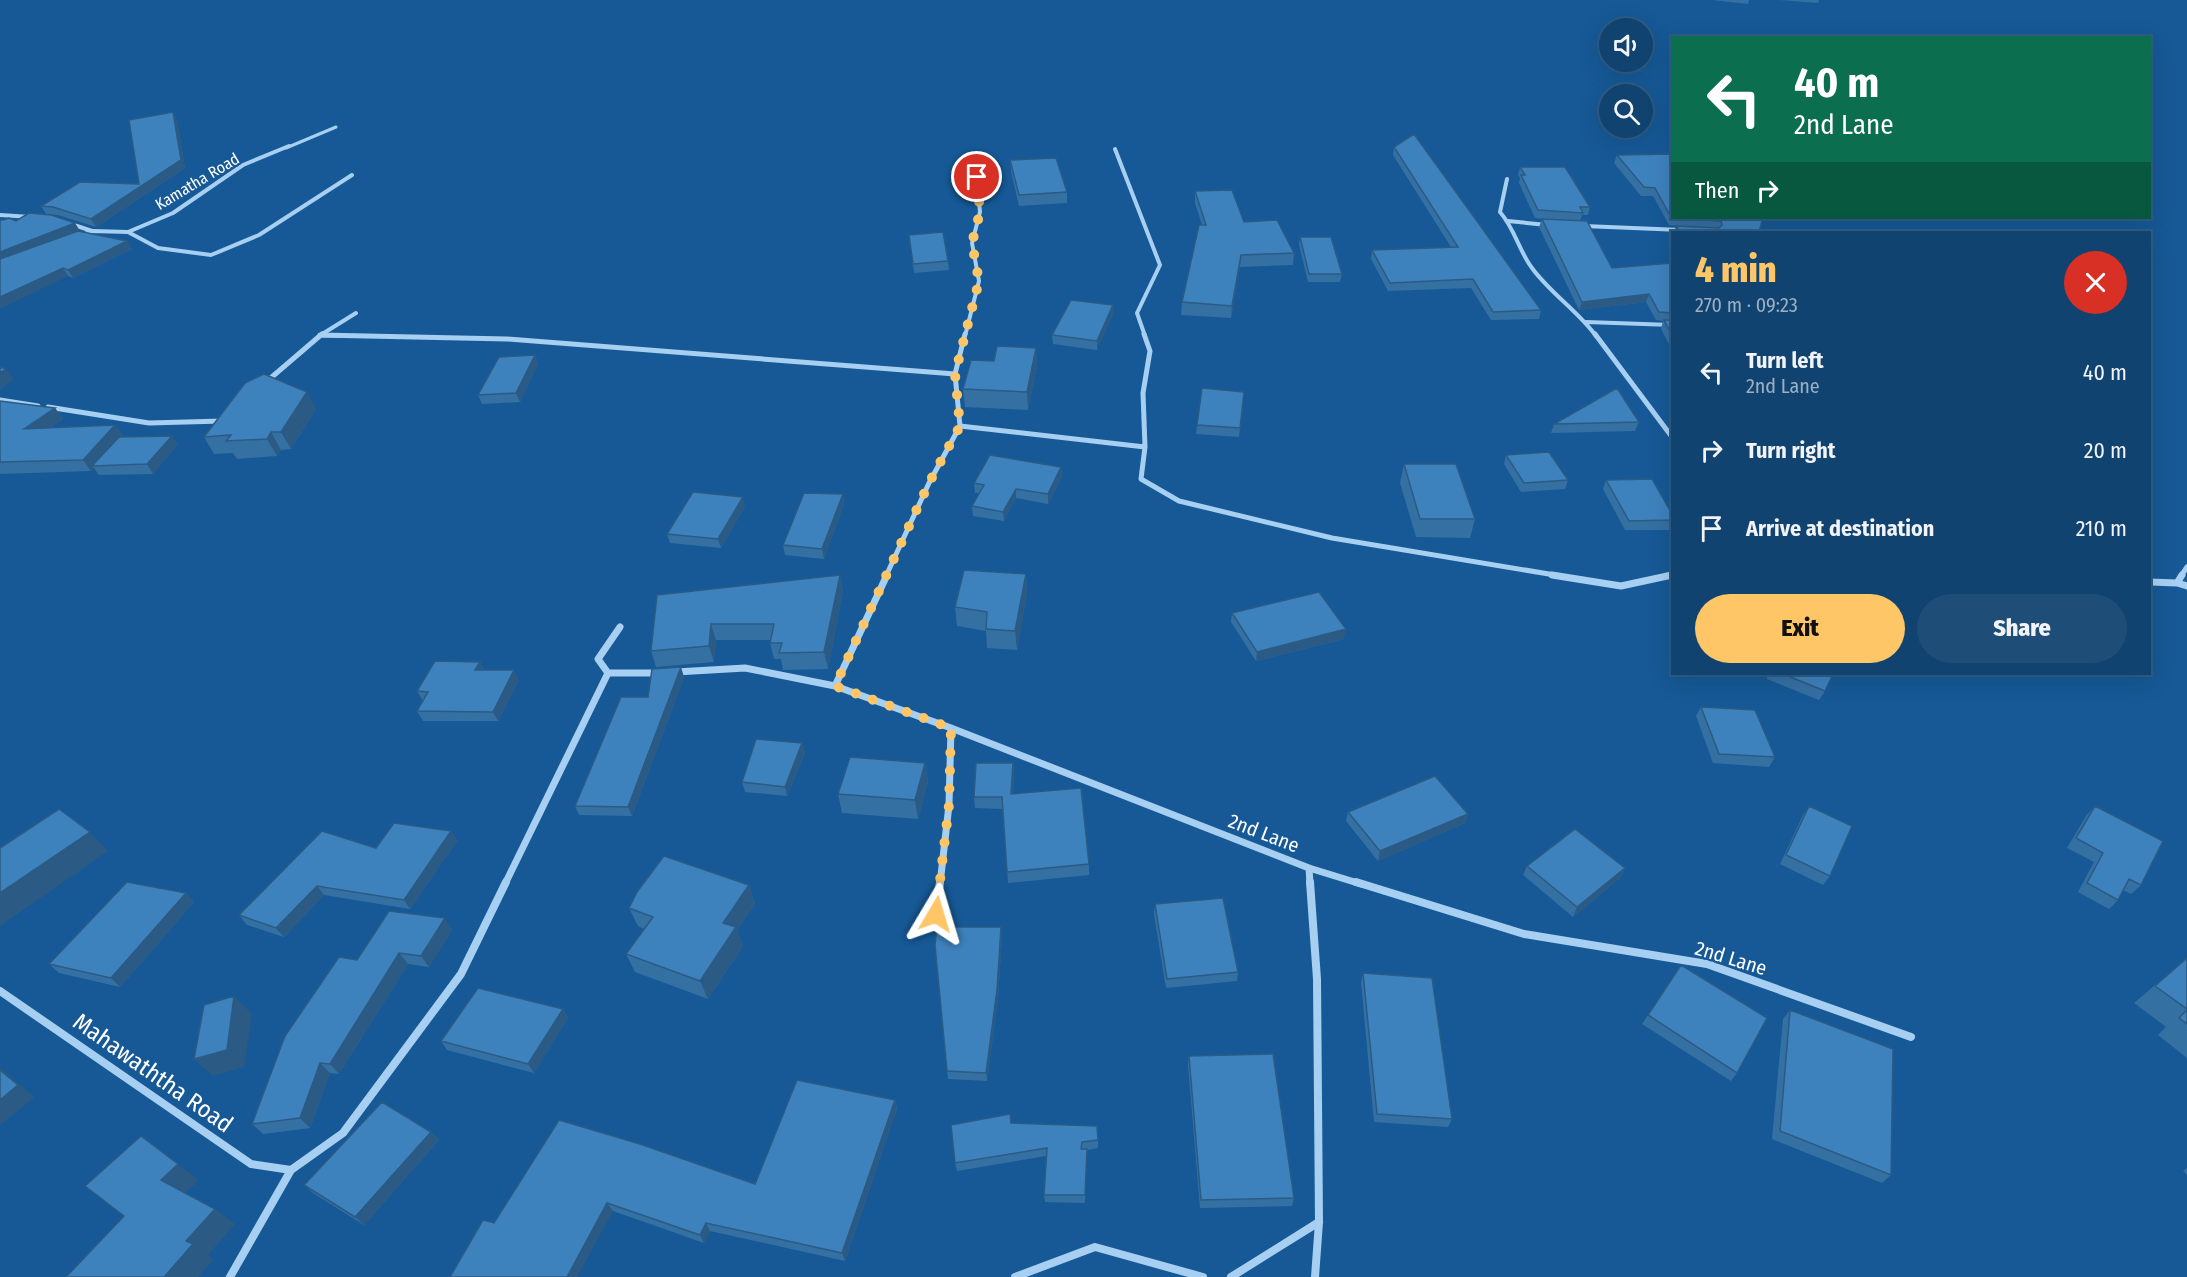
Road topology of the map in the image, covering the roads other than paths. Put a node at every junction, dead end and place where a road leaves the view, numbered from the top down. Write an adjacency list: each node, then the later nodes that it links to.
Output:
1 (336, 127): 13 (street, Kamatha Road)
2 (1115, 149): 26 (street)
3 (975, 160): 20 (street)
4 (352, 175): 13 (street)
5 (1508, 179): 9 (street)
6 (0, 215): 7 (street)
7 (34, 218)
8 (66, 222): 12 (street)
9 (1508, 222): 10 (street); 17 (street)
10 (1550, 225)
11 (1581, 226): 14 (street)
12 (93, 231): 13 (street, Kamatha Road); 15 (street, Kamatha Road)
13 (128, 231)
14 (1692, 231)
15 (72, 239)
16 (356, 313): 19 (street)
17 (1586, 322): 18 (street); 25 (street)
18 (1671, 325)
19 (320, 335): 20 (street); 21 (street)
20 (955, 374): 24 (street)
21 (258, 390)
22 (0, 400): 23 (street)
23 (231, 413)
24 (960, 426): 26 (street); 34 (street)
25 (1671, 436)
26 (1145, 447): 28 (street)
27 (2187, 567): 30 (street)
28 (1671, 575)
29 (2151, 582): 30 (street)
30 (2177, 583): 31 (street)
31 (2187, 586)
32 (620, 627): 33 (street)
33 (608, 673): 34 (street, 2nd Lane); 40 (street)
34 (835, 686): 35 (street, 2nd Lane)
35 (951, 728): 36 (street, 2nd Lane); 37 (street)
36 (1309, 868): 39 (street, 2nd Lane); 41 (street)
37 (936, 914)
38 (0, 991): 40 (street, Mahawaththa Road)
39 (1911, 1037)
40 (291, 1170): 42 (street)
41 (1319, 1222): 45 (street); 46 (street)
42 (230, 1277)
43 (1016, 1277): 44 (street)
44 (1203, 1277)
45 (1231, 1277)
46 (1315, 1277)

